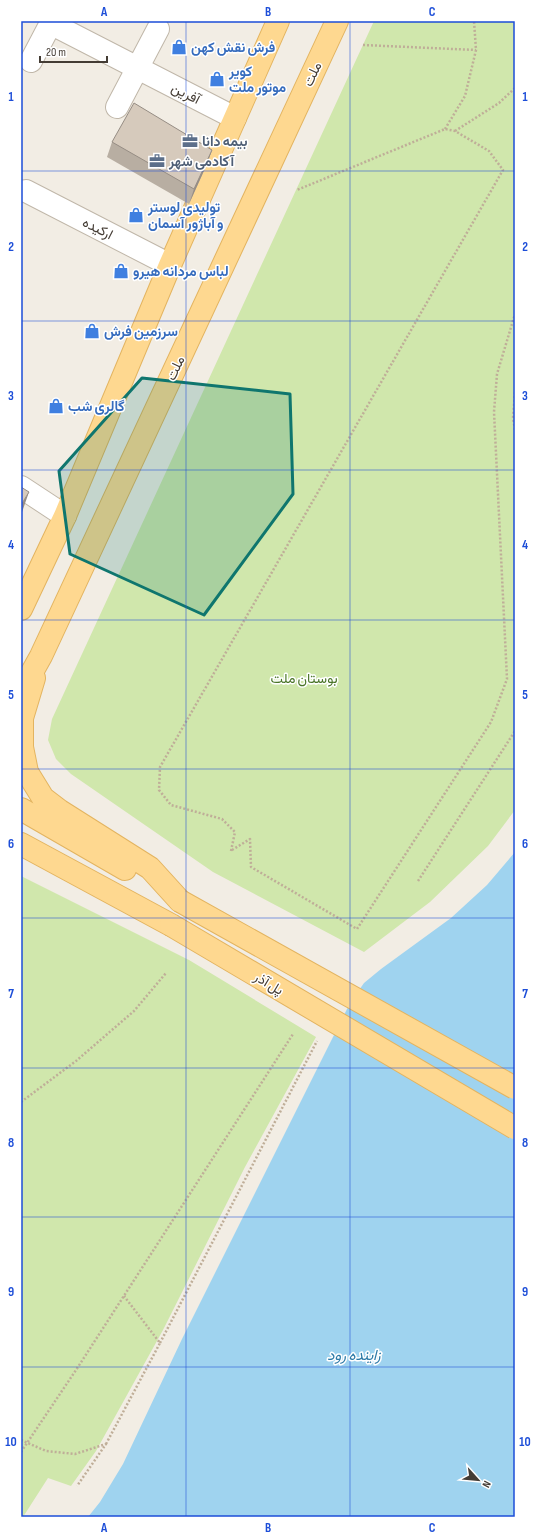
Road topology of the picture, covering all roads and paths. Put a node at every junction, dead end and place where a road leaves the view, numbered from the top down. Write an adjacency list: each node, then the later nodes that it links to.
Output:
1 (278, 21): 12 (main road)
2 (337, 21): 24 (main road, ملت)
3 (474, 21): 7 (path)
4 (51, 22): 8 (street, آفرین); 9 (street, آفرین)
5 (158, 29): 9 (street)
6 (363, 45): 7 (path)
7 (476, 50): 13 (path)
8 (31, 61)
9 (138, 68): 11 (street); 12 (street, آفرین)
10 (515, 88): 14 (path)
11 (118, 107)
12 (235, 118): 17 (main road)
13 (445, 129): 14 (path); 15 (path)
14 (455, 131): 18 (path)
15 (297, 190)
16 (26, 191): 17 (street, ارکیده)
17 (170, 265): 22 (main road)
18 (515, 314)
19 (515, 392): 20 (path)
20 (515, 430)
21 (21, 487): 22 (street)
22 (65, 516): 23 (main road)
23 (21, 609)
24 (41, 656): 25 (main road, ملت); 32 (main road)
25 (21, 692)
26 (515, 731): 31 (path)
27 (21, 809): 32 (main road, پل آذر)
28 (21, 844): 30 (main road, پل آذر)
29 (21, 859): 30 (main road)
30 (78, 875): 38 (main road, پل آذر, bridge)
31 (418, 881)
32 (180, 901): 36 (main road, پل آذر, bridge)
33 (166, 973): 37 (path)
34 (293, 1034): 39 (path)
35 (317, 1041): 40 (path)
36 (515, 1088)
37 (21, 1102)
38 (515, 1128)
39 (124, 1296): 40 (path); 42 (path)
40 (160, 1343): 43 (path)
41 (21, 1440): 42 (path)
42 (27, 1443): 43 (path); 44 (path)
43 (106, 1444): 45 (path)
44 (21, 1452)
45 (77, 1486)

